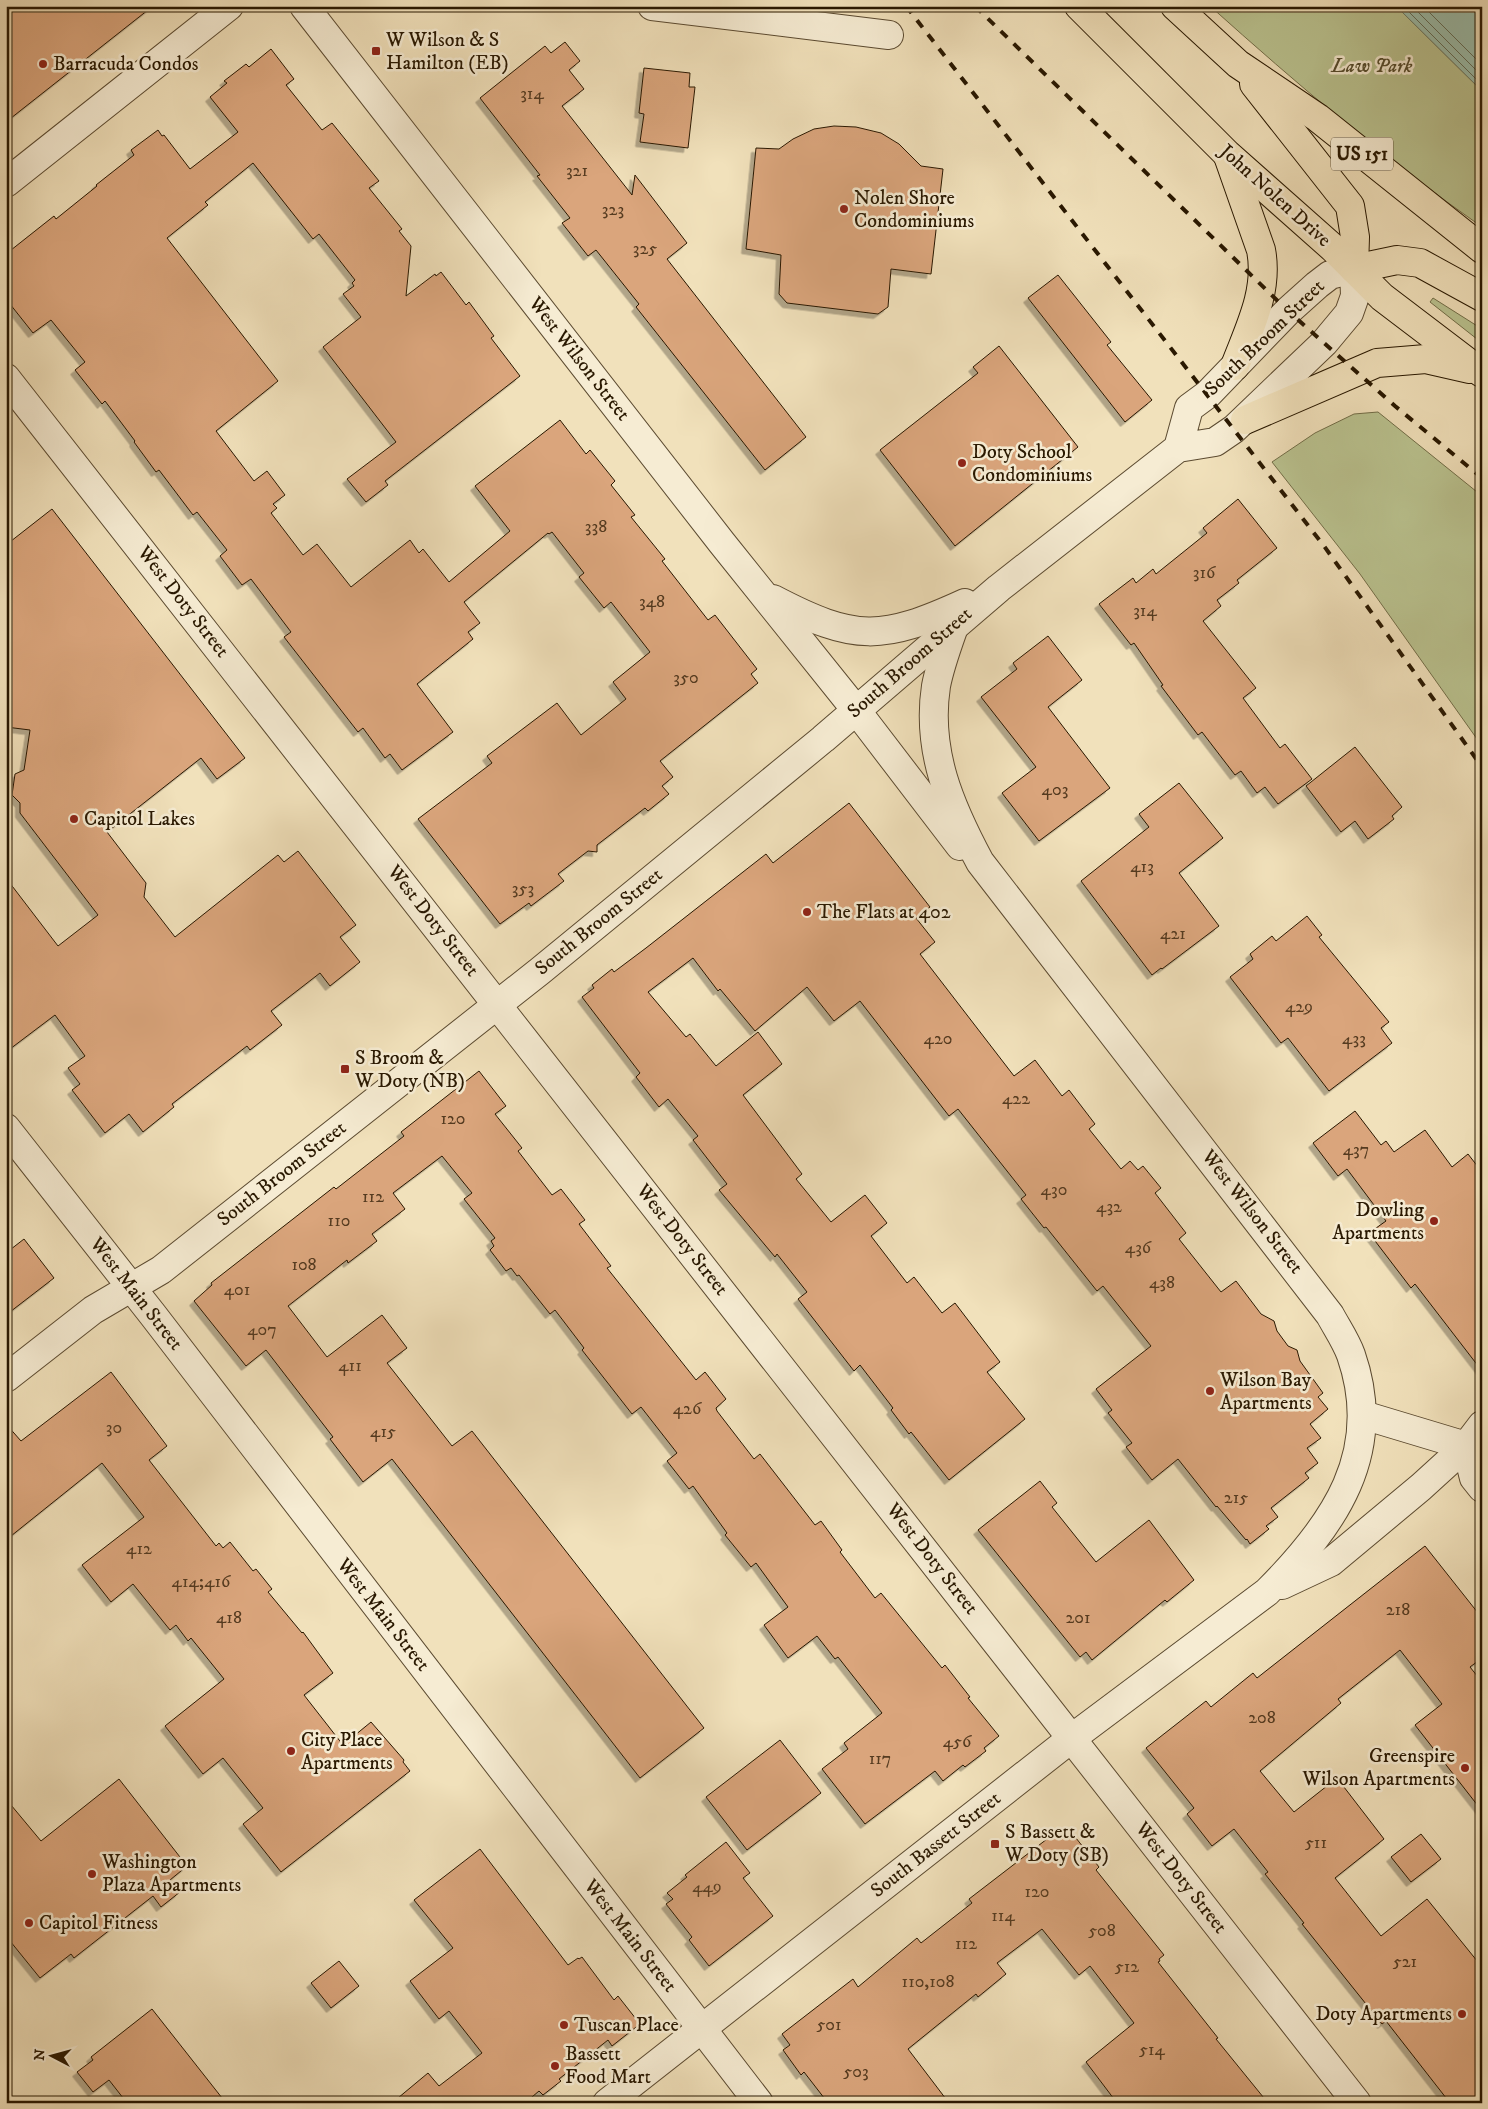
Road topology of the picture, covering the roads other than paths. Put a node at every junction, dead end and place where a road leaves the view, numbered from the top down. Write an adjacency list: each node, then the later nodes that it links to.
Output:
1 (229, 6): 9 (street)
2 (304, 6): 19 (street, West Wilson Street)
3 (652, 6): 6 (street)
4 (1078, 6): 8 (main road, John Nolen Drive)
5 (1176, 6): 7 (main road, US 151)
6 (889, 35)
7 (1238, 64): 10 (main road, US 151); 11 (main road)
8 (1227, 154): 11 (main road, John Nolen Drive); 13 (main road)
9 (6, 183)
10 (1482, 249)
11 (1354, 269): 12 (main road); 13 (street, South Broom Street); 14 (main road, John Nolen Drive); 16 (street, South Broom Street)
12 (1482, 297)
13 (1235, 366): 17 (street, South Broom Street)
14 (1481, 372): 16 (main road)
15 (6, 378): 23 (street, West Doty Street)
16 (1245, 420): 17 (street, South Broom Street)
17 (1178, 448): 18 (street, South Broom Street)
18 (999, 588): 19 (street); 20 (street, South Broom Street)
19 (766, 595): 21 (street, West Wilson Street)
20 (955, 624): 21 (street, South Broom Street); 22 (street)
21 (856, 710): 22 (street, West Wilson Street); 23 (street, South Broom Street)
22 (980, 862): 27 (street, West Wilson Street)
23 (498, 1004): 25 (street, South Broom Street); 31 (street, West Doty Street)
24 (6, 1128): 25 (street, West Main Street)
25 (130, 1287): 26 (street, South Broom Street); 32 (street, West Main Street)
26 (6, 1378)
27 (1363, 1415): 28 (street); 30 (street, West Wilson Street)
28 (1474, 1435): 29 (street); 30 (street)
29 (1482, 1488)
30 (1267, 1592): 31 (street, South Bassett Street)
31 (1072, 1738): 32 (street, South Bassett Street); 35 (street, West Doty Street)
32 (702, 2029): 33 (street, South Bassett Street); 34 (street, West Main Street)
33 (607, 2103)
34 (759, 2103)
35 (1357, 2103)

